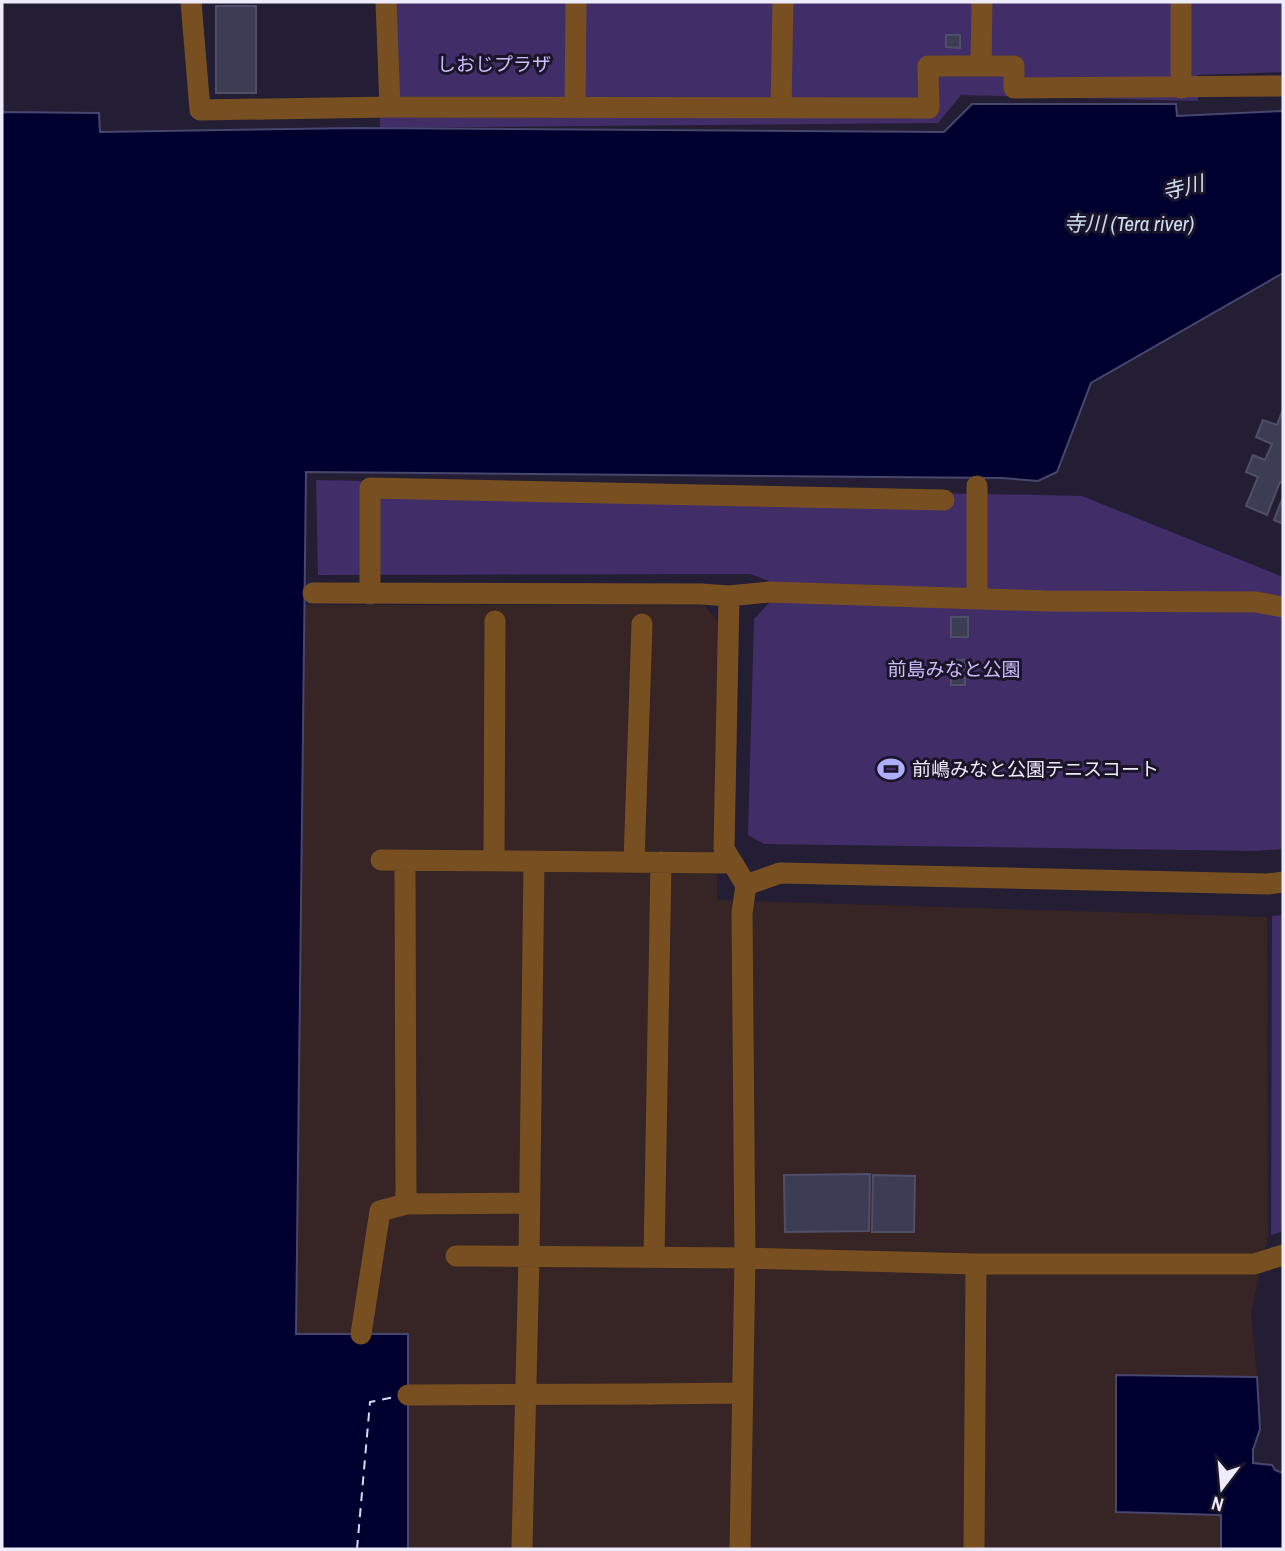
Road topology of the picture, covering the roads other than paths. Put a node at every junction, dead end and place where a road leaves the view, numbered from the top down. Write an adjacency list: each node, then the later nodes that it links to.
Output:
1 (191, 2): 10 (street)
2 (387, 2): 10 (street)
3 (576, 2): 11 (street)
4 (783, 2): 12 (street)
5 (982, 2): 7 (street)
6 (1181, 2): 9 (street)
7 (981, 65): 9 (street); 12 (street)
8 (1283, 86): 9 (street)
9 (1181, 88)
10 (390, 107): 11 (street)
11 (575, 107): 12 (street)
12 (780, 107)
13 (977, 486): 18 (street)
14 (944, 500): 16 (street)
15 (313, 593): 16 (street)
16 (370, 594): 17 (street)
17 (729, 596): 18 (street); 28 (street)
18 (976, 599): 19 (street)
19 (1283, 607)
20 (495, 621): 24 (street)
21 (642, 624): 26 (street)
22 (381, 860): 23 (street)
23 (405, 860): 24 (street); 32 (street)
24 (494, 861): 25 (street)
25 (534, 861): 26 (street); 31 (street)
26 (634, 862): 27 (street)
27 (661, 862): 28 (street); 36 (street)
28 (733, 863): 30 (street)
29 (1283, 881): 30 (street)
30 (746, 885): 37 (street)
31 (530, 1203): 32 (street); 35 (street)
32 (406, 1204): 39 (street)
33 (1283, 1255): 38 (street)
34 (456, 1256): 35 (street)
35 (529, 1256): 36 (street); 42 (street)
36 (654, 1257): 37 (street)
37 (745, 1258): 38 (street); 40 (street)
38 (976, 1264): 44 (street)
39 (361, 1334)
40 (741, 1393): 41 (street, bridge); 43 (street)
41 (408, 1395)
42 (522, 1547)
43 (740, 1549)
44 (974, 1549)

